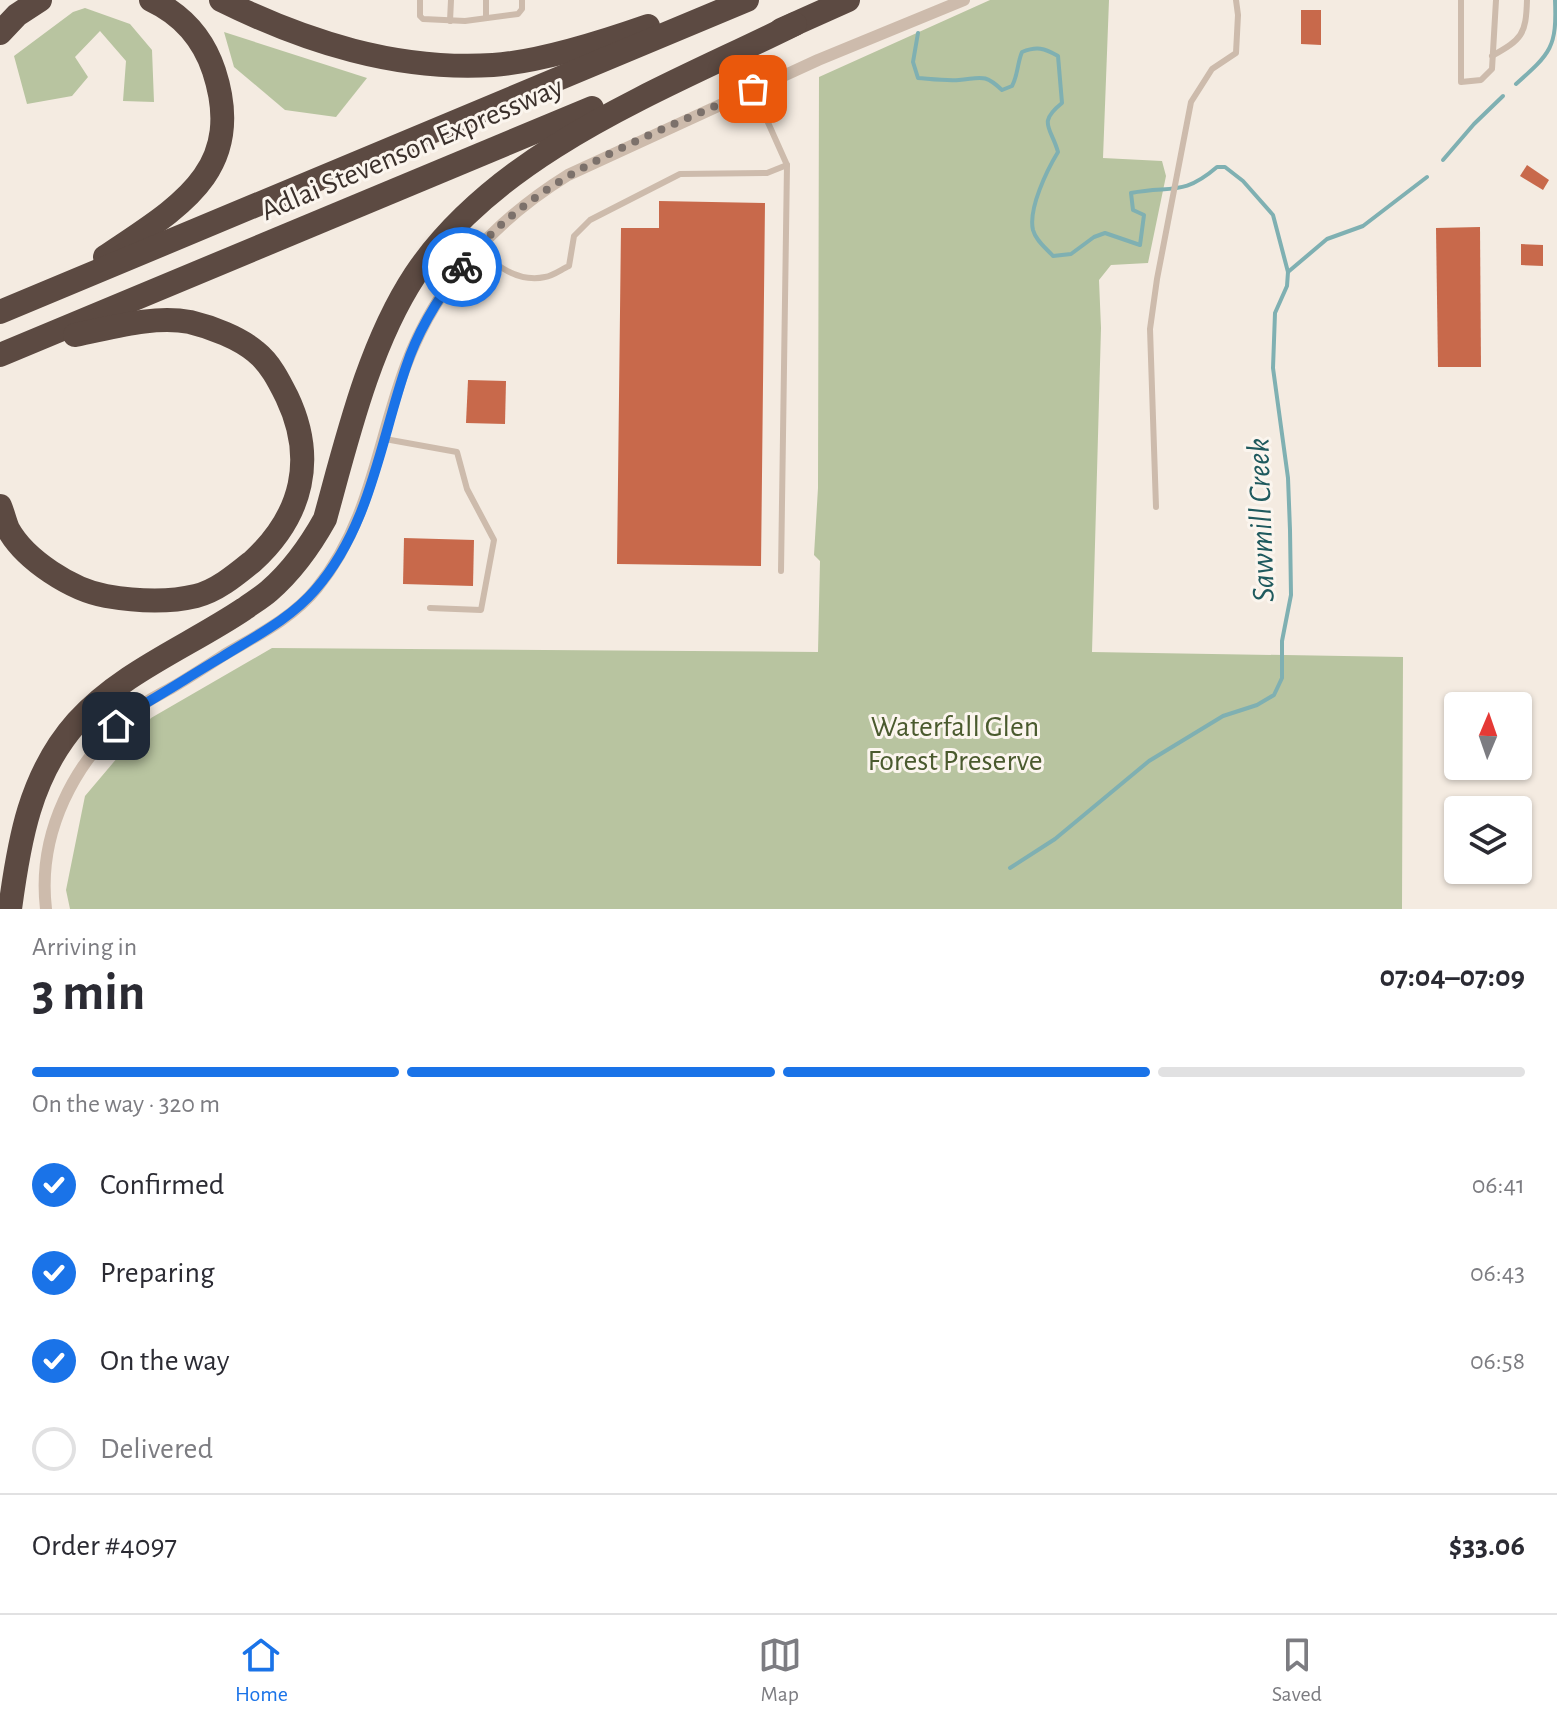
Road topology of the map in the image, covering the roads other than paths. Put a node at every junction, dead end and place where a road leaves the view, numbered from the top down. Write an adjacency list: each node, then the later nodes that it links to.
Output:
1 (40, 0): 19 (highway)
2 (151, 0): 24 (highway)
3 (221, 0): 8 (highway)
4 (420, 0): 17 (lane)
5 (451, 0): 17 (lane)
6 (486, 0): 16 (lane)
7 (522, 0): 16 (lane)
8 (727, 0)
9 (747, 0): 24 (highway, Adlai Stevenson Expressway)
10 (848, 0): 18 (highway, Adlai Stevenson Expressway)
11 (964, 0): 21 (street)
12 (1236, 0): 29 (lane)
13 (1461, 0): 20 (lane)
14 (1496, 0): 20 (lane)
15 (1527, 0): 20 (lane)
16 (486, 18): 17 (lane)
17 (450, 21)
18 (795, 24): 26 (highway, Adlai Stevenson Expressway); 32 (highway)
19 (0, 33)
20 (1492, 56)
21 (753, 89): 22 (lane); 23 (street)
22 (787, 165): 23 (lane); 30 (lane)
23 (477, 248): 27 (street)
24 (62, 287): 25 (highway, Adlai Stevenson Expressway)
25 (0, 312)
26 (11, 350): 28 (highway)
27 (385, 439): 31 (lane); 33 (street)
28 (0, 506)
29 (1156, 507)
30 (781, 571)
31 (430, 608)
32 (10, 909)
33 (46, 909)

